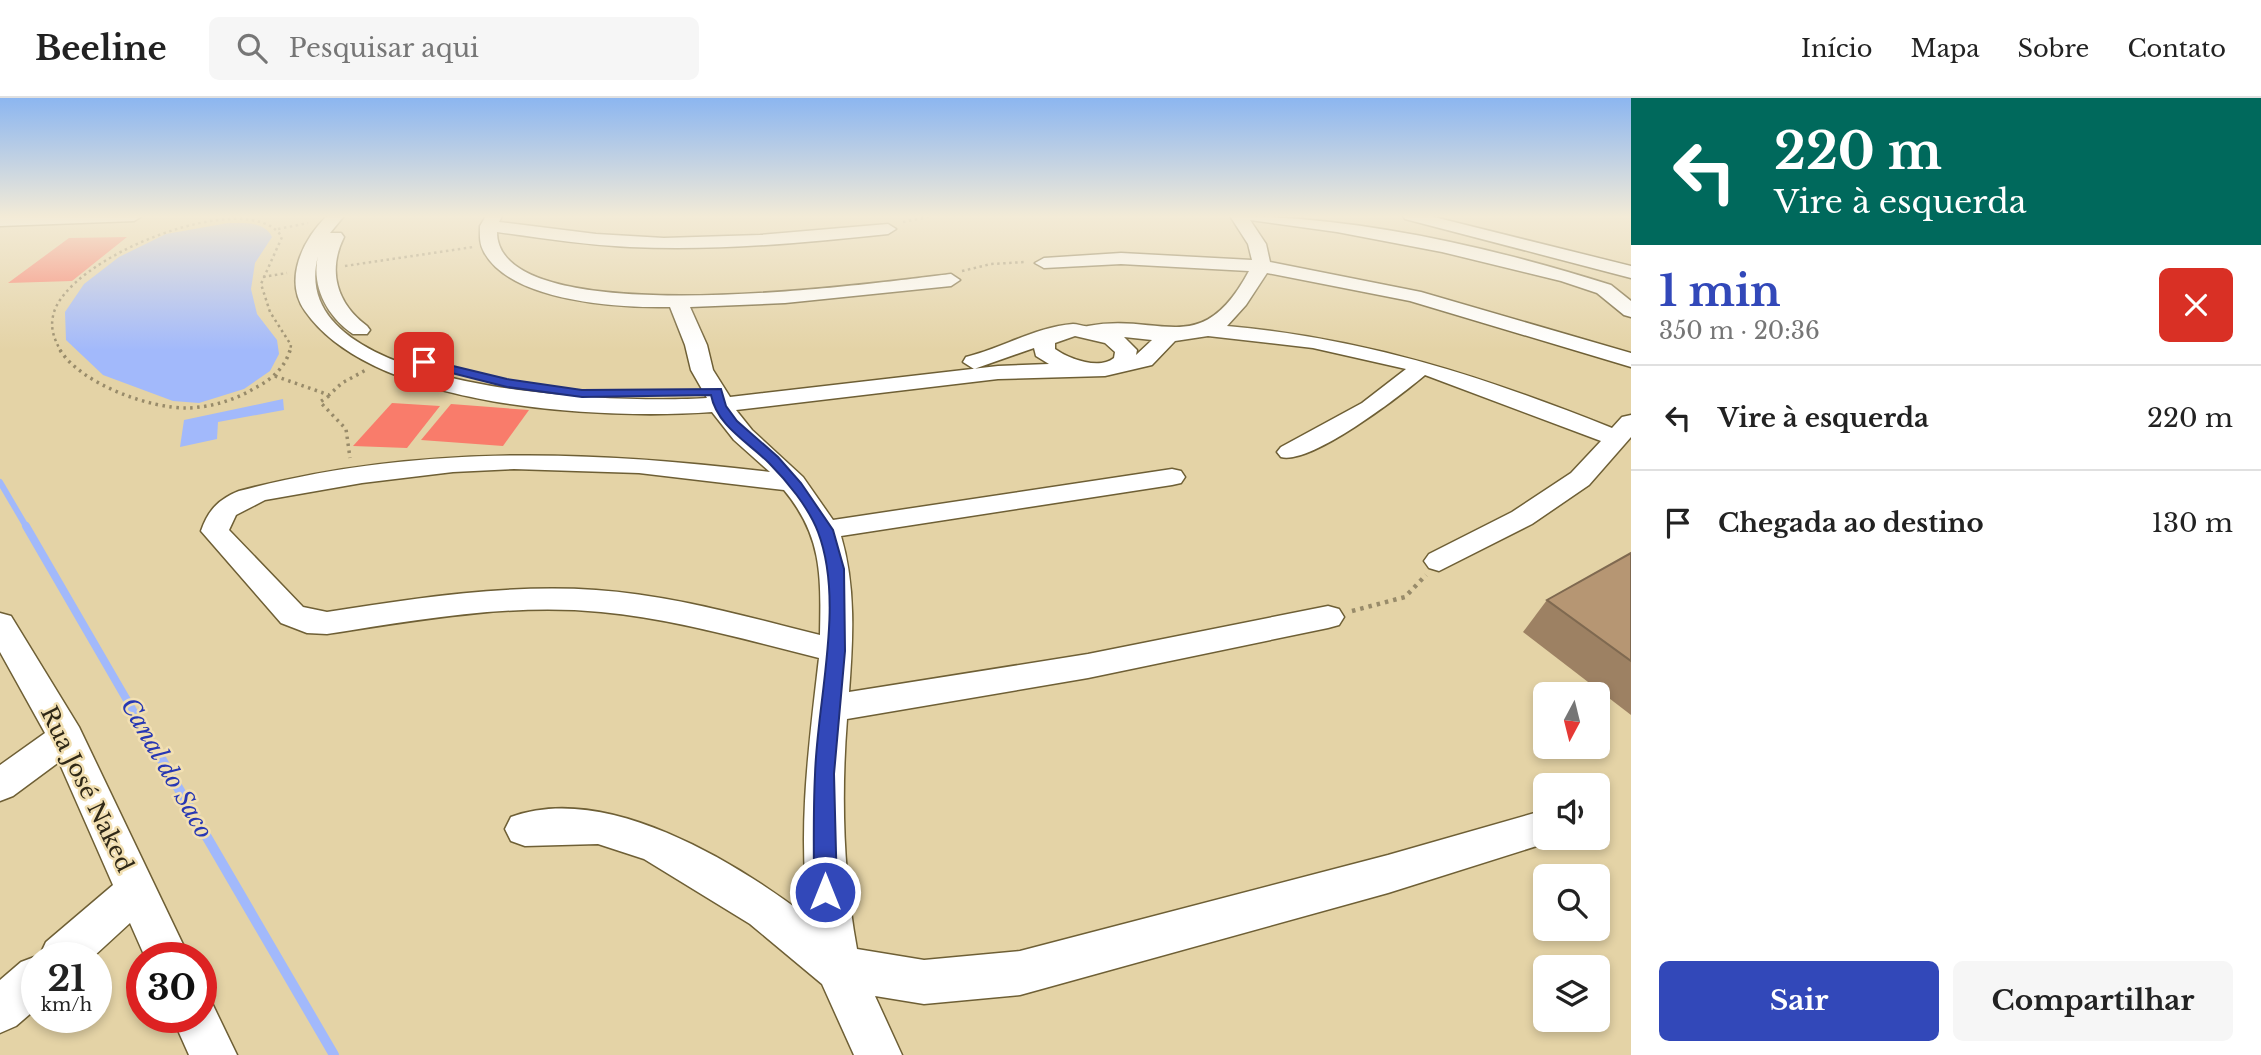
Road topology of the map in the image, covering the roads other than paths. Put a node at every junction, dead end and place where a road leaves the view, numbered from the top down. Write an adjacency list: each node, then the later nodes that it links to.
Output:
1 (308, 261): 24 (street)
2 (328, 261): 24 (street)
3 (503, 261): 13 (street)
4 (1081, 261): 9 (street)
5 (1203, 261): 10 (street)
6 (1260, 261): 10 (street)
7 (1499, 261): 14 (street)
8 (1586, 261): 11 (street)
9 (1044, 263)
10 (1261, 264): 16 (street); 19 (street)
11 (1631, 272)
12 (951, 280): 13 (street)
13 (678, 303): 22 (street)
14 (1631, 311)
15 (1074, 330): 17 (street); 18 (street); 20 (street)
16 (1209, 330): 18 (street); 21 (street)
17 (1052, 334): 23 (street); 25 (street)
18 (1169, 335): 20 (street)
19 (1631, 359)
20 (1123, 363): 23 (street)
21 (1422, 367): 26 (street); 27 (street)
22 (702, 370): 24 (street); 25 (street)
23 (1087, 370): 25 (street)
24 (685, 401): 25 (street); 25 (street)
25 (735, 417): 28 (street); 30 (street)
26 (1624, 430): 32 (street)
27 (1290, 452)
28 (692, 470): 30 (street); 35 (street)
29 (1172, 477): 31 (street)
30 (794, 483): 31 (street)
31 (825, 530): 35 (street)
32 (1439, 562)
33 (1328, 617): 36 (street)
34 (1, 627): 37 (street, Rua José Naked)
35 (836, 651): 36 (street)
36 (832, 708): 44 (street)
37 (66, 737): 38 (street); 41 (street, Rua José Naked)
38 (0, 785)
39 (525, 829): 44 (street)
40 (1533, 831): 44 (street)
41 (136, 891): 42 (street); 43 (street, Rua José Naked)
42 (78, 942)
43 (160, 942)
44 (838, 968): 49 (street)
45 (21, 992): 46 (street)
46 (0, 1010)
47 (203, 1033): 48 (street)
48 (213, 1055)
49 (878, 1055)

